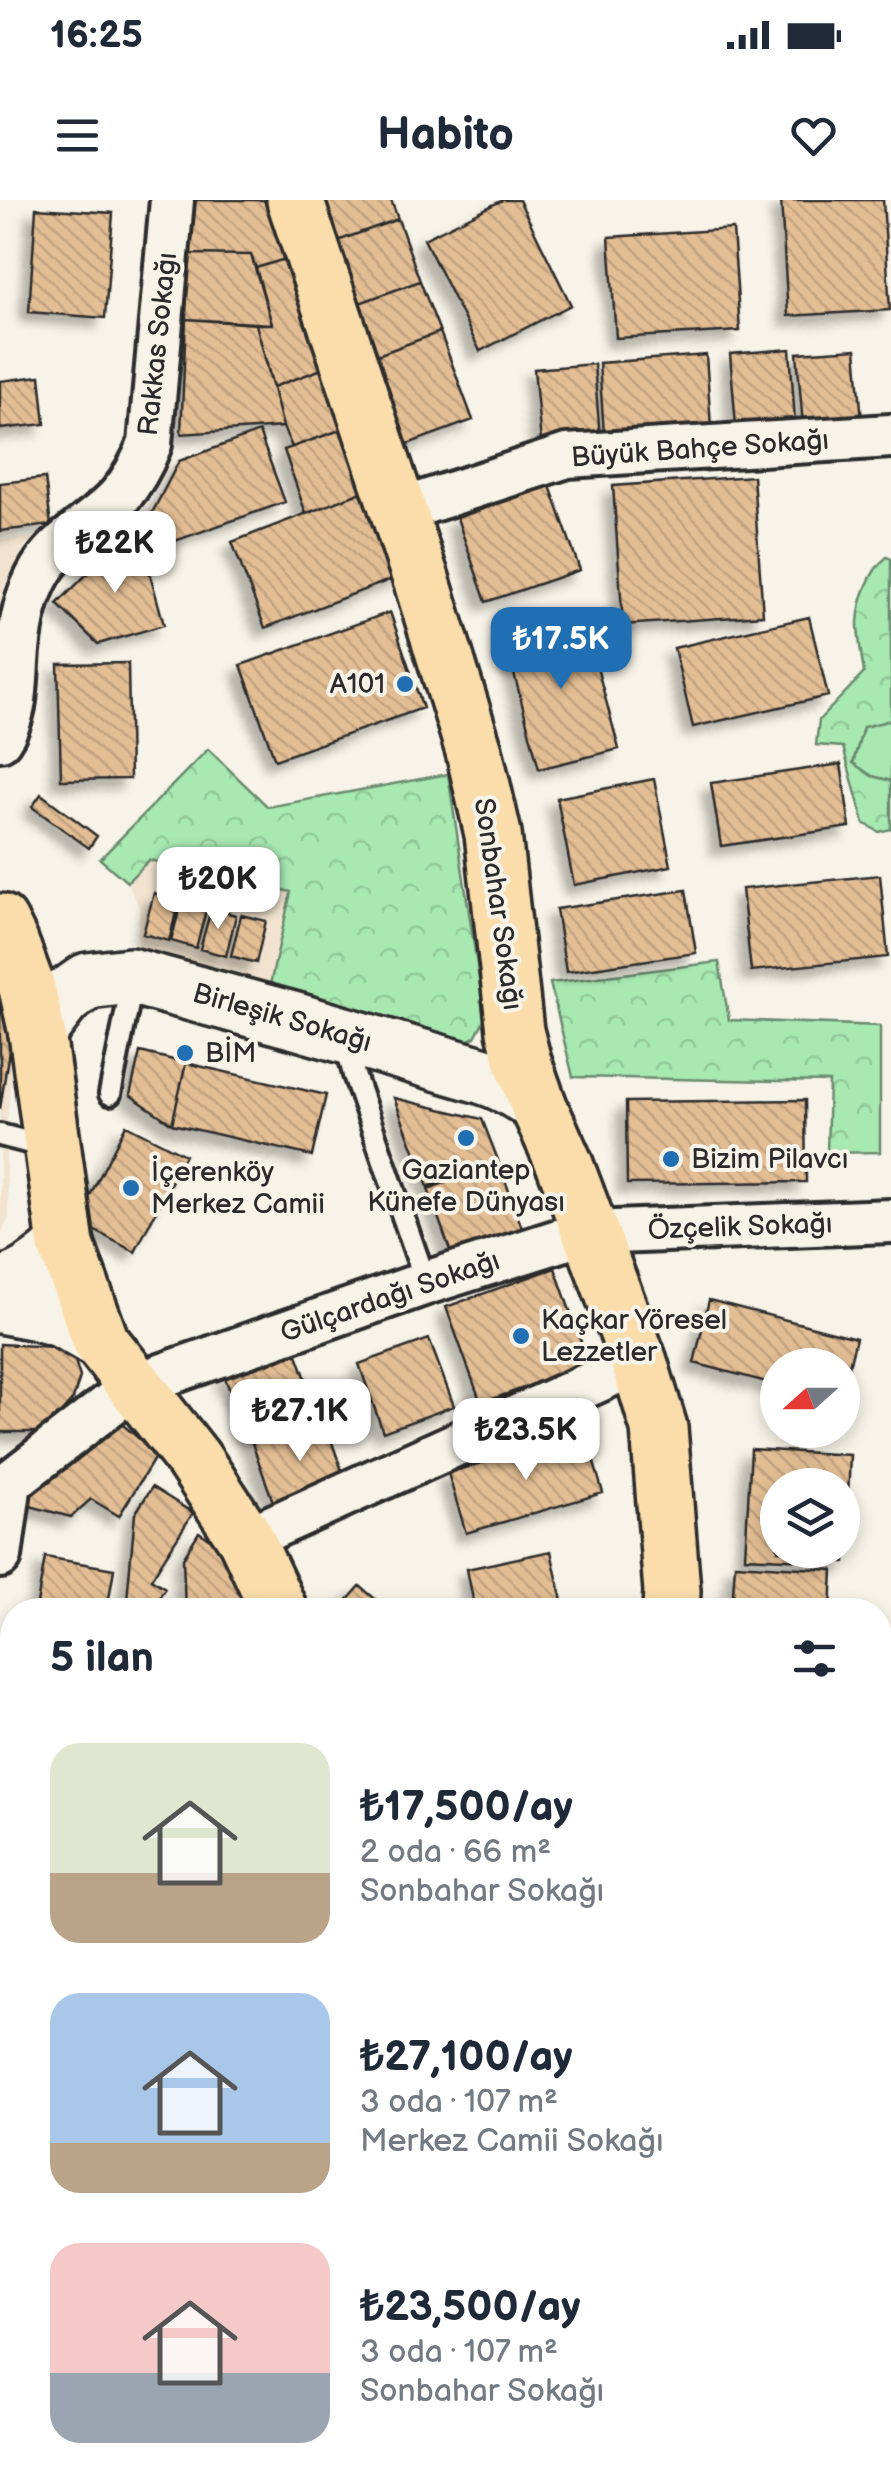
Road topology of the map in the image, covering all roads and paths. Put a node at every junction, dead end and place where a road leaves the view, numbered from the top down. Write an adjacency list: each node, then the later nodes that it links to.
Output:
1 (172, 200): 5 (street, Rakkas Sokağı)
2 (295, 200): 4 (main road, Sonbahar Sokağı)
3 (891, 436): 4 (street, Büyük Bahçe Sokağı)
4 (398, 511): 11 (main road, Sonbahar Sokağı)
5 (0, 739)
6 (0, 922): 8 (main road)
7 (130, 976): 8 (main road, Birleşik Sokağı); 9 (main road, Birleşik Sokağı); 10 (lane)
8 (37, 1033): 13 (main road)
9 (345, 1036): 11 (main road, Birleşik Sokağı); 17 (lane)
10 (110, 1094)
11 (540, 1107): 15 (main road, Sonbahar Sokağı)
12 (0, 1135): 13 (lane)
13 (54, 1149): 16 (main road)
14 (891, 1221): 15 (street, Özçelik Sokağı)
15 (590, 1233): 17 (street, Gülçardağı Sokağı); 21 (main road, Sonbahar Sokağı)
16 (66, 1246): 18 (main road); 20 (main road)
17 (426, 1283): 22 (street, Gülçardağı Sokağı)
18 (0, 1287)
19 (0, 1305): 20 (main road)
20 (101, 1342): 22 (main road)
21 (639, 1362): 24 (street); 27 (main road, Sonbahar Sokağı)
22 (135, 1385): 23 (street, Gülçardağı Sokağı); 24 (main road)
23 (5, 1484): 25 (street)
24 (246, 1539): 26 (main road)
25 (0, 1556)
26 (273, 1598)
27 (671, 1598)

